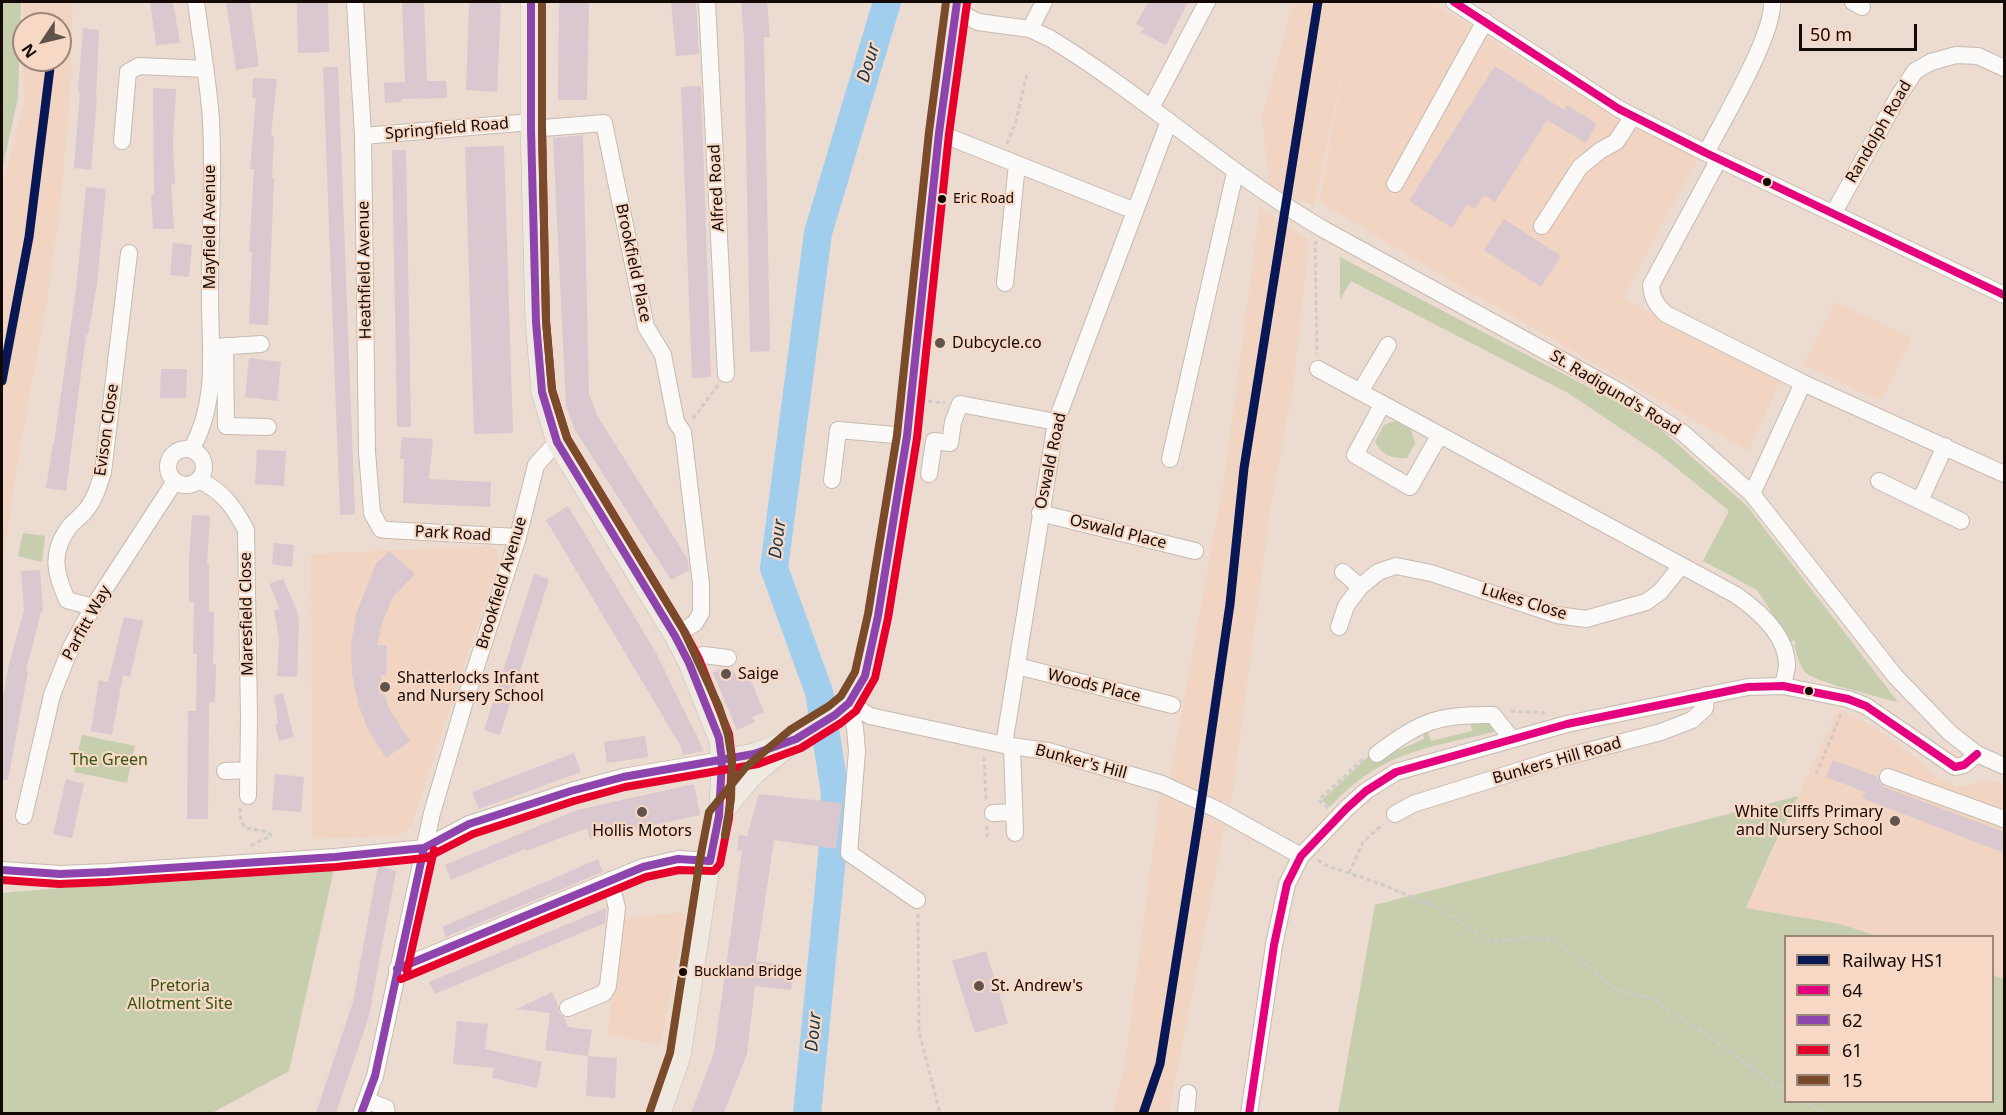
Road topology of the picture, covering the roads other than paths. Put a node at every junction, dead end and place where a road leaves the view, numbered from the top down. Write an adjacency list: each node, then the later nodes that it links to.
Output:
1 (196, 2): 13 (street, Mayfield Avenue)
2 (355, 2): 19 (street, Heathfield Avenue)
3 (531, 2): 17 (main road)
4 (707, 2): 35 (street, Alfred Road)
5 (1044, 2): 11 (street)
6 (1207, 2): 14 (street)
7 (1454, 2): 10 (street)
8 (1776, 5): 21 (street)
9 (957, 6): 11 (street); 18 (main road)
10 (1485, 21): 15 (street); 24 (street)
11 (1030, 29): 14 (street, St. Radigund's Road)
12 (2004, 68): 26 (street, Randolph Road)
13 (205, 69): 20 (street); 33 (street, Mayfield Avenue)
14 (1150, 108): 16 (street, St. Radigund's Road)
15 (1633, 116): 21 (street); 27 (street)
16 (1169, 121): 23 (street, St. Radigund's Road); 25 (street, Oswald Road)
17 (531, 126): 19 (street, Springfield Road); 43 (main road); 65 (street, Brookfield Place)
18 (939, 133): 22 (street); 41 (main road)
19 (363, 136): 57 (street, Heathfield Avenue)
20 (122, 141)
21 (1712, 156): 26 (street); 36 (street)
22 (1017, 164): 25 (street); 29 (street)
23 (1235, 173): 46 (street); 53 (street, St. Radigund's Road)
24 (1395, 184)
25 (1135, 211): 39 (street, Oswald Road)
26 (1833, 214): 30 (street)
27 (1542, 226)
28 (129, 253): 63 (street, Evison Close)
29 (1005, 283)
30 (2004, 295)
31 (261, 344): 33 (street)
32 (1388, 345): 37 (street)
33 (218, 347): 40 (street); 45 (street, Mayfield Avenue)
34 (1318, 369): 37 (street)
35 (726, 374)
36 (1803, 383): 44 (street); 53 (street)
37 (1360, 392): 38 (street)
38 (1382, 405): 42 (street); 42 (street)
39 (1056, 422): 47 (street); 55 (street, Oswald Road)
40 (268, 427)
41 (906, 436): 50 (street); 72 (main road)
42 (1439, 436): 60 (street)
43 (557, 442): 58 (street, Brookfield Avenue); 65 (main road)
44 (1945, 446): 48 (street); 54 (street)
45 (191, 450): 49 (street); 51 (street)
46 (1170, 459)
47 (929, 474)
48 (2004, 474)
49 (198, 480): 51 (street); 81 (street, Maresfield Close)
50 (832, 480)
51 (175, 481): 63 (street, Parfitt Way)
52 (1879, 481): 54 (street)
53 (1752, 494): 77 (street, St. Radigund's Road)
54 (1920, 501): 56 (street)
55 (1041, 513): 59 (street, Oswald Place); 68 (street, Oswald Road)
56 (1961, 521)
57 (388, 530): 58 (street, Park Road)
58 (518, 537): 91 (street, Brookfield Avenue)
59 (1195, 551)
60 (1681, 566): 62 (street, Lukes Close); 69 (street)
61 (1343, 572): 62 (street)
62 (1360, 587): 64 (street, Lukes Close)
63 (93, 607): 87 (street, Parfitt Way)
64 (1339, 627)
65 (675, 636): 67 (main road)
66 (728, 658): 67 (street)
67 (689, 663): 78 (main road)
68 (1017, 666): 71 (street, Woods Place); 75 (street, Oswald Road)
69 (1783, 686): 70 (street, Bunkers Hill Road); 77 (street, Bunkers Hill Road)
70 (1706, 695): 74 (street, Bunkers Hill Road); 86 (street, Bunkers Hill Road)
71 (1172, 705)
72 (842, 709): 73 (main road); 75 (street, Bunker's Hill); 96 (street)
73 (796, 739): 78 (main road); 88 (main road)
74 (1512, 739): 76 (street, Bunkers Hill Road); 92 (street, Bunkers Hill Road)
75 (1008, 746): 85 (street, Oswald Road); 92 (street, Bunker's Hill)
76 (1377, 754)
77 (1977, 754): 79 (street, St. Radigund's Road)
78 (722, 760): 88 (main road); 91 (street)
79 (2004, 766)
80 (225, 771): 81 (street)
81 (248, 771): 83 (street, Maresfield Close)
82 (1888, 777): 89 (street)
83 (248, 796)
84 (989, 812): 85 (street)
85 (1014, 812): 90 (street, Oswald Road)
86 (1395, 814)
87 (24, 816)
88 (719, 816): 93 (main road)
89 (2004, 819)
90 (1015, 833)
91 (424, 848): 94 (street); 97 (street, Brookfield Avenue)
92 (1304, 853): 104 (street, Bunkers Hill Road)
93 (710, 861): 95 (street); 102 (main road)
94 (2, 870)
95 (610, 880): 97 (street); 98 (street)
96 (917, 900)
97 (397, 969): 100 (street, Brookfield Avenue)
98 (568, 1008)
99 (1188, 1093): 103 (street)
100 (363, 1107): 101 (street)
101 (387, 1113)
102 (660, 1113)
103 (1186, 1113)
104 (1249, 1113)

